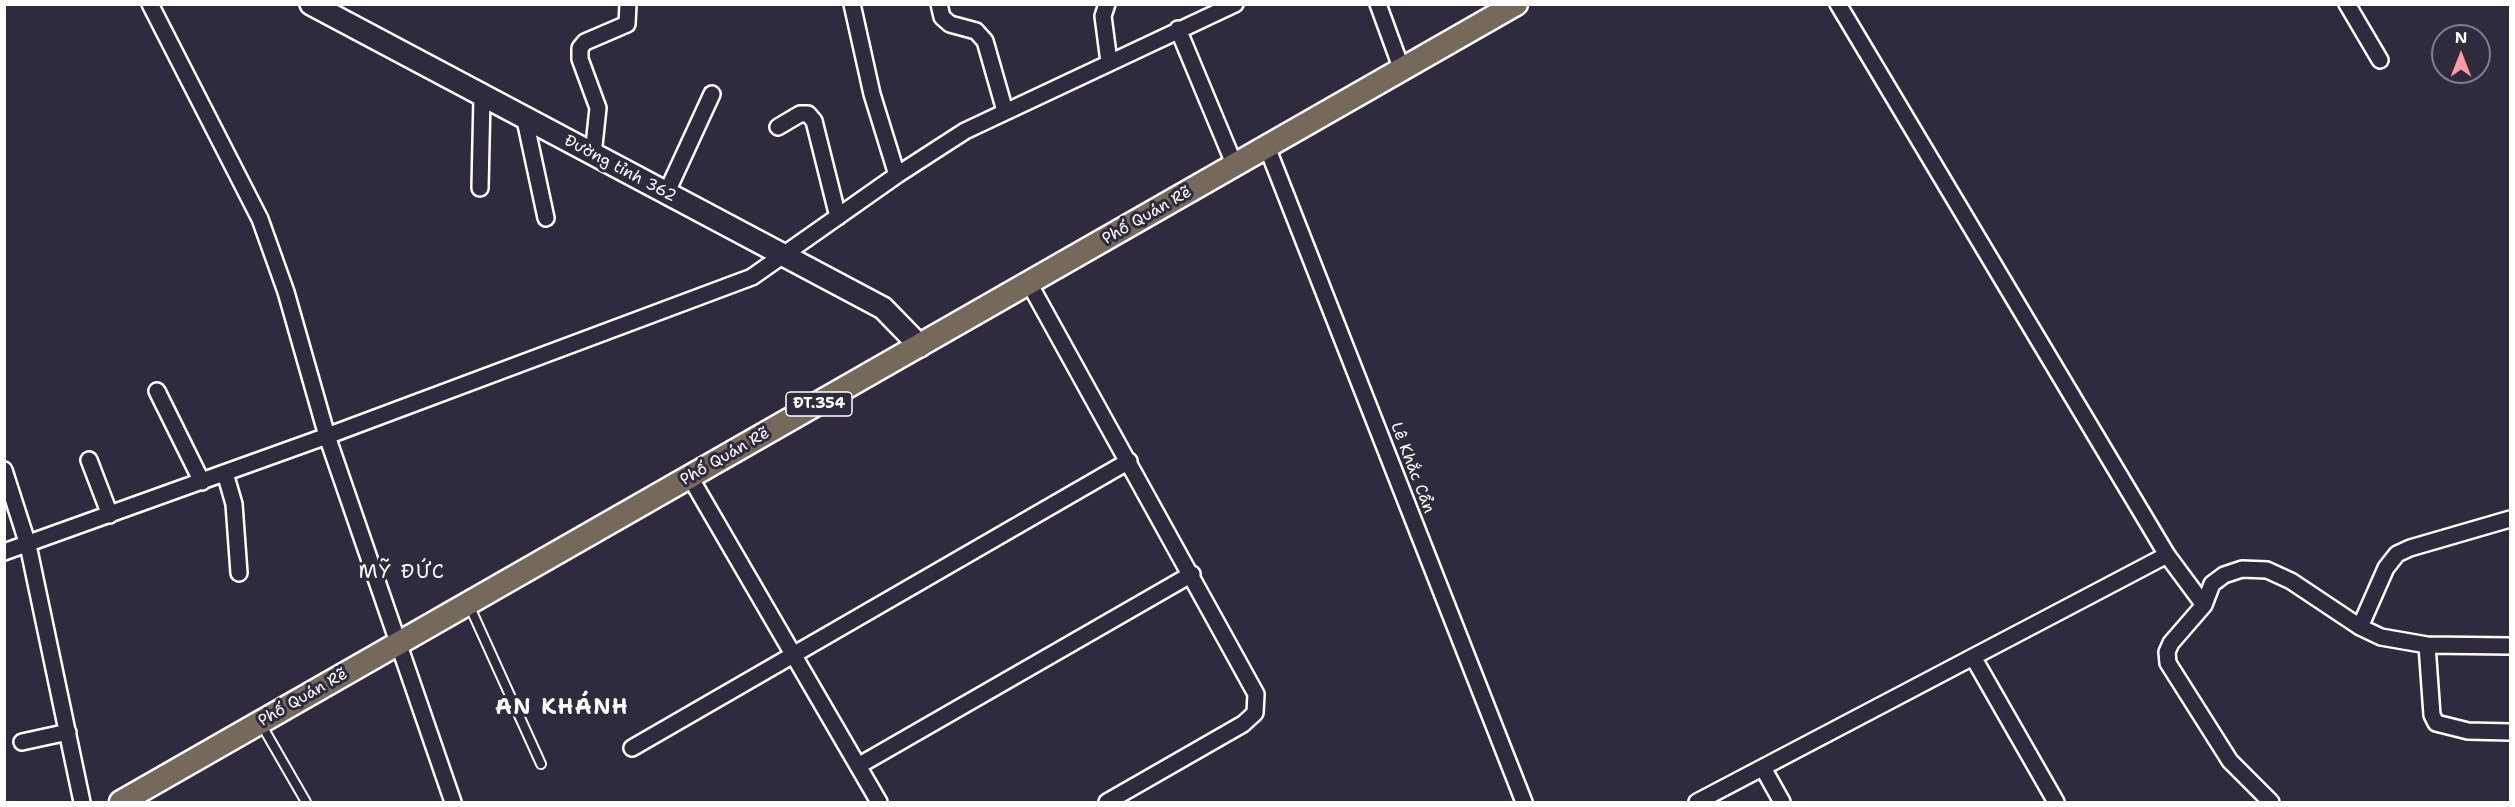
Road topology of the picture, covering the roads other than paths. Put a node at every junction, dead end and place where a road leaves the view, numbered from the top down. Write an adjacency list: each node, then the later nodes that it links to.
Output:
1 (150, 4): 33 (street)
2 (311, 4): 17 (main road, Đường tỉnh 362)
3 (628, 4): 22 (street)
4 (852, 4): 24 (street)
5 (939, 4): 18 (street)
6 (1107, 4): 14 (street)
7 (1235, 4): 12 (street)
8 (1378, 4): 15 (street)
9 (1516, 4): 15 (main road, Phố Quán Rẽ / ĐT.354)
10 (1838, 4): 44 (street)
11 (2347, 4): 13 (street)
12 (1178, 29): 14 (street); 23 (street)
13 (2380, 60)
14 (1109, 62): 18 (street)
15 (1402, 70): 21 (main road, Phố Quán Rẽ / ĐT.354)
16 (712, 94): 26 (street)
17 (482, 97): 19 (main road, Đường tỉnh 362); 25 (street)
18 (1005, 111): 24 (street)
19 (525, 120): 22 (main road, Đường tỉnh 362); 28 (street)
20 (778, 127): 27 (street)
21 (1267, 147): 23 (main road, Phố Quán Rẽ / ĐT.354); 69 (street, Lê Khắc Cẩn)
22 (593, 155): 26 (main road, Đường tỉnh 362)
23 (1235, 166): 30 (main road, Phố Quán Rẽ / ĐT.354)
24 (897, 175): 27 (street)
25 (480, 188)
26 (666, 194): 29 (main road, Đường tỉnh 362)
27 (838, 217): 29 (street)
28 (546, 218)
29 (784, 255): 31 (main road, Đường tỉnh 362); 33 (street)
30 (1029, 283): 31 (main road, Phố Quán Rẽ / ĐT.354); 35 (street)
31 (920, 346): 38 (main road, Phố Quán Rẽ / ĐT.354)
32 (157, 391): 39 (street)
33 (327, 436): 37 (street); 50 (street)
34 (89, 460): 40 (street)
35 (1129, 461): 46 (street); 53 (street)
36 (4, 470): 42 (street)
37 (225, 473): 39 (street); 45 (street)
38 (690, 477): 47 (main road, Phố Quán Rẽ / ĐT.354); 53 (street)
39 (202, 482): 40 (street)
40 (110, 515): 42 (street)
41 (2511, 519): 49 (street)
42 (28, 545): 43 (street); 56 (street)
43 (4, 552)
44 (2167, 555): 48 (street); 54 (street)
45 (239, 573)
46 (1192, 574): 61 (street); 68 (street)
47 (469, 604): 50 (main road, Phố Quán Rẽ / ĐT.354); 60 (lane)
48 (2205, 605): 49 (street); 73 (street)
49 (2360, 627): 51 (street)
50 (397, 643): 55 (main road, Phố Quán Rẽ / ĐT.354); 66 (street)
51 (2427, 645): 52 (street); 57 (street)
52 (2511, 646)
53 (793, 654): 59 (street); 61 (street)
54 (1973, 657): 62 (street); 72 (street)
55 (261, 723): 64 (main road, Phố Quán Rẽ / ĐT.354); 65 (lane)
56 (68, 732): 58 (street); 63 (street)
57 (2511, 732)
58 (22, 742)
59 (632, 748)
60 (541, 764)
61 (858, 766): 67 (street)
62 (1763, 768): 70 (street); 71 (street)
63 (82, 802)
64 (121, 802)
65 (306, 802)
66 (453, 802)
67 (879, 802)
68 (1107, 802)
69 (1524, 802)
70 (1697, 802)
71 (1782, 802)
72 (2056, 802)
73 (2271, 802)

